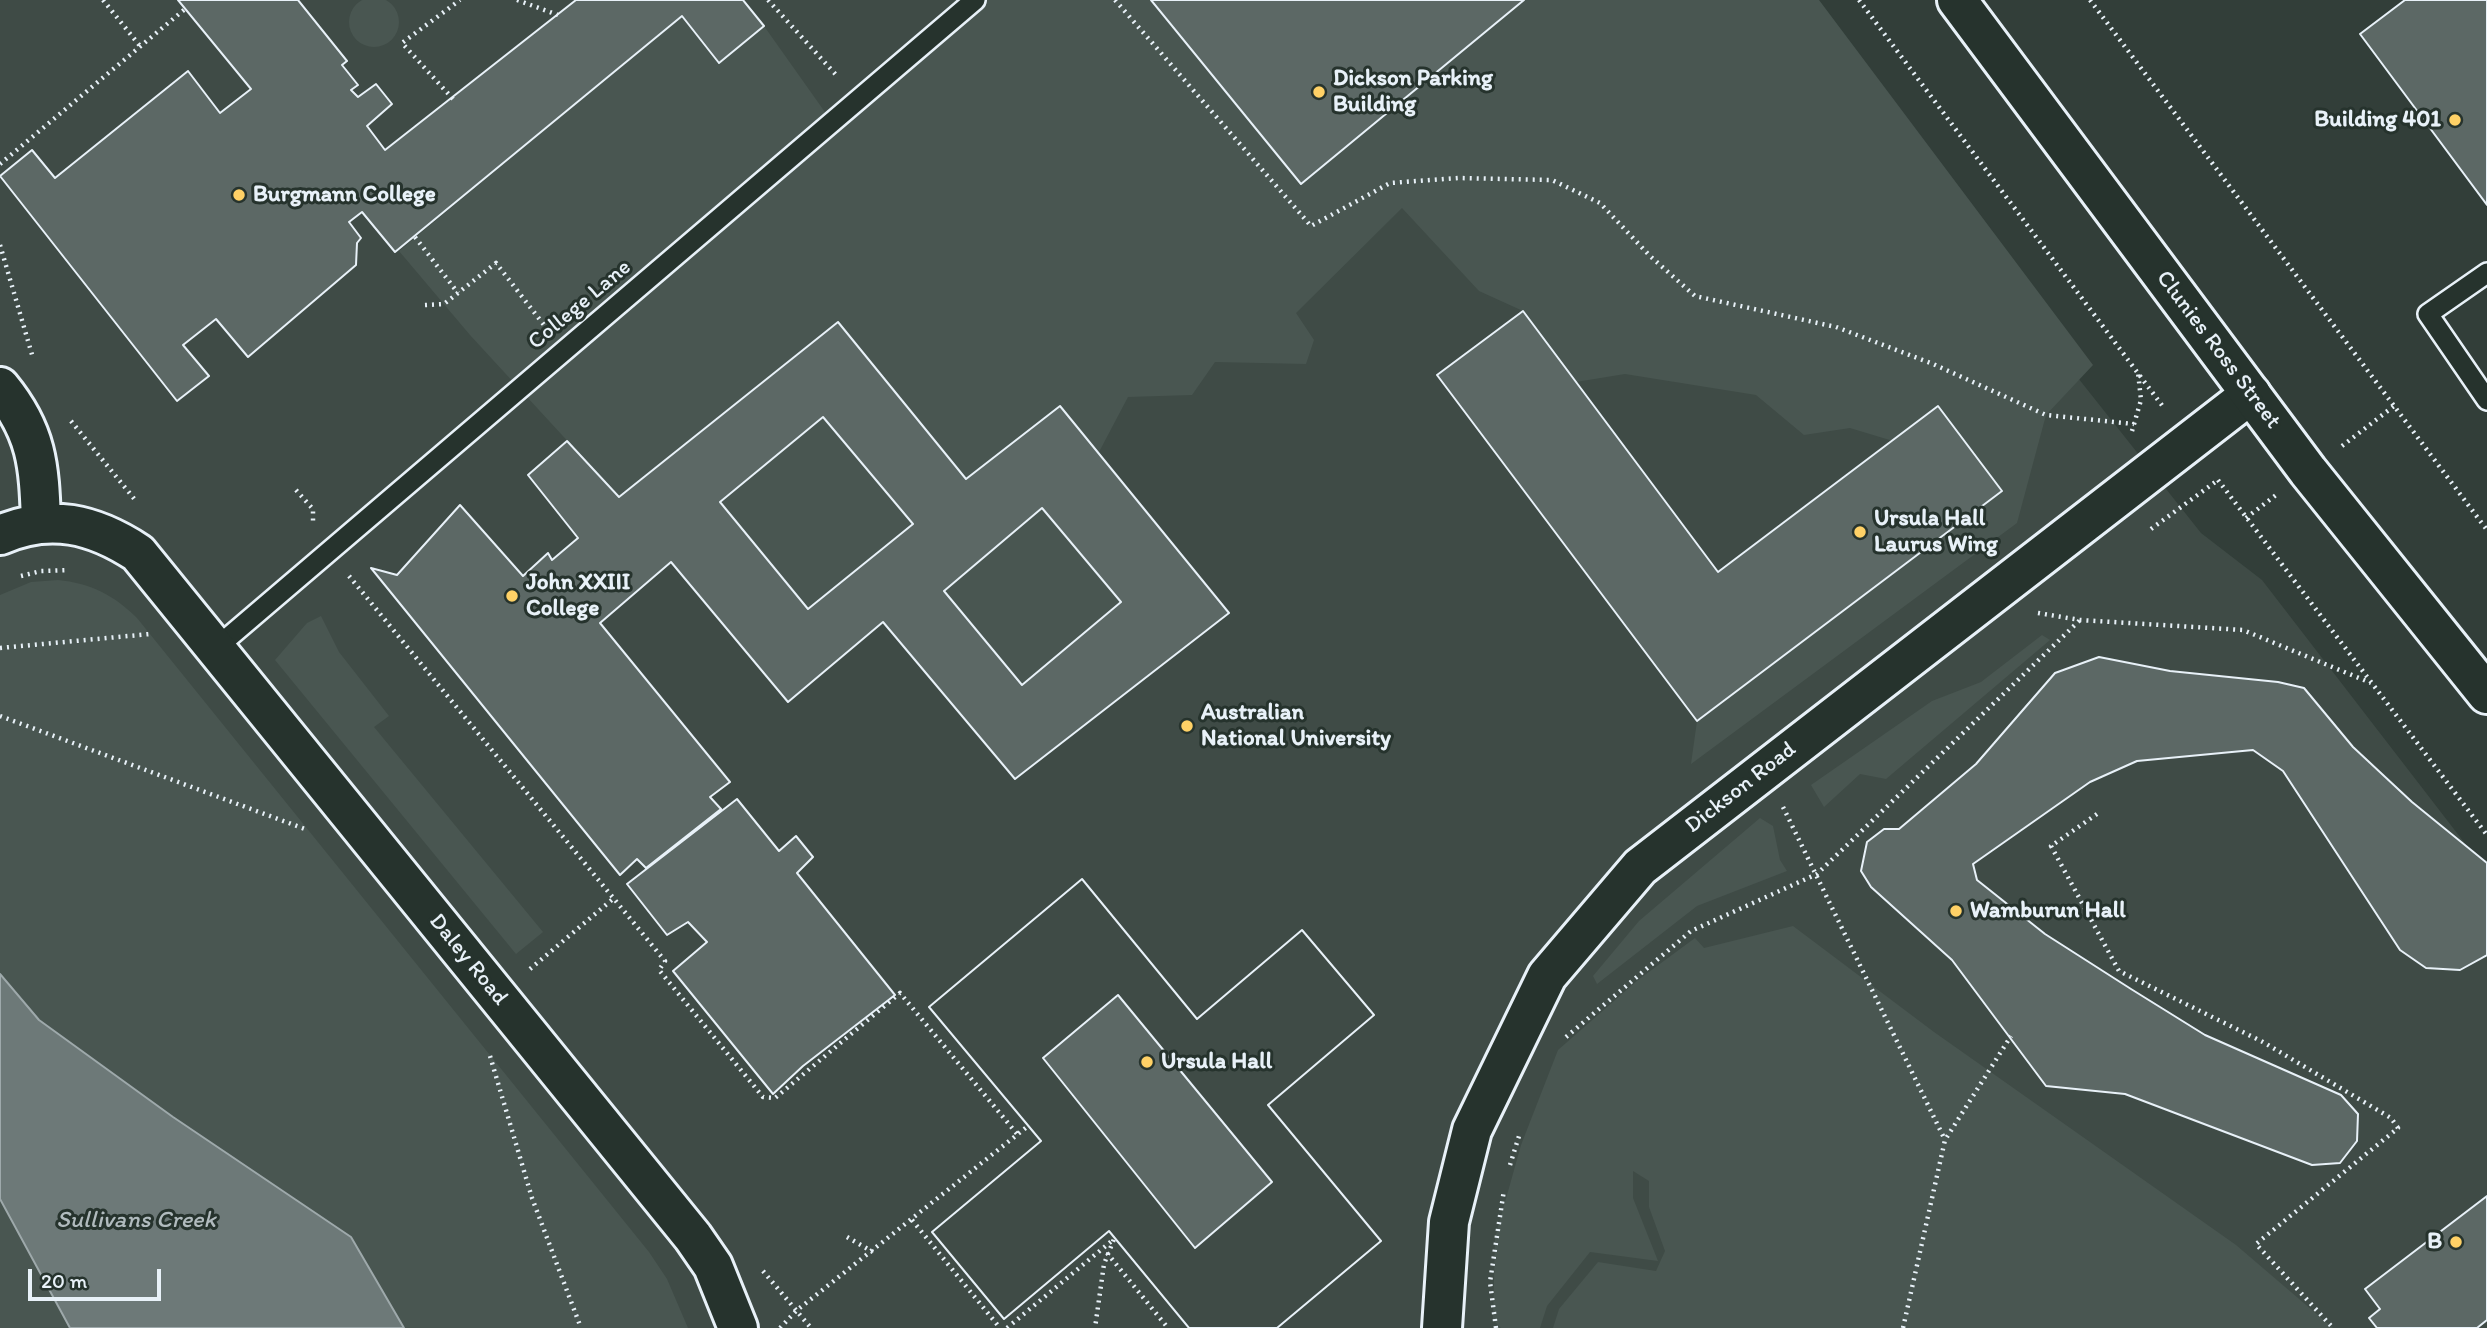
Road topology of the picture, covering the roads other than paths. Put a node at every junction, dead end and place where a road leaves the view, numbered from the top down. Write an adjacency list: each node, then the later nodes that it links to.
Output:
1 (975, 0): 9 (lane, College Lane)
2 (1957, 0): 5 (street, Clunies Ross Street)
3 (2487, 273): 6 (lane)
4 (0, 387): 7 (street)
5 (2251, 394): 10 (street, Clunies Ross Street); 12 (street, Dickson Road)
6 (2487, 400)
7 (41, 521): 8 (street); 9 (street, Daley Road)
8 (0, 535)
9 (216, 648): 11 (street, Daley Road)
10 (2487, 694)
11 (738, 1328)
12 (1442, 1328)

